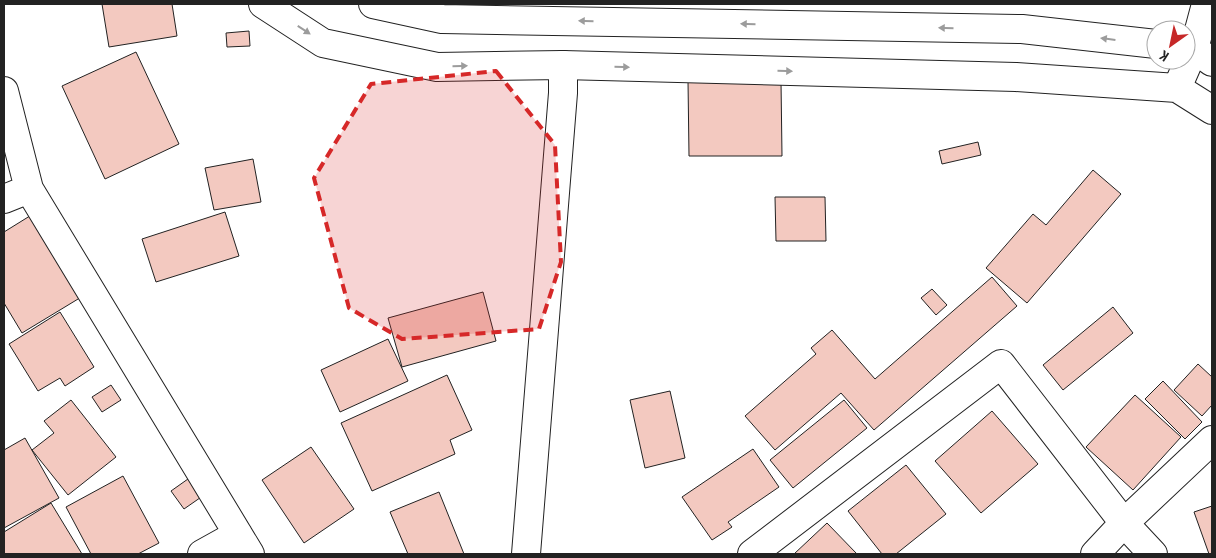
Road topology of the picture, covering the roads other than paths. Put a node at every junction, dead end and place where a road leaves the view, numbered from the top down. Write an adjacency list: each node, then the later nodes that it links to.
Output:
1 (263, 4): 6 (street, one-way to 6)
2 (373, 4): 4 (street, one-way to 2)
3 (1206, 4): 5 (street)
4 (1146, 43)
5 (1198, 53): 7 (street)
6 (563, 66): 7 (street, one-way to 7); 16 (street)
7 (1176, 88): 9 (street)
8 (4, 91): 10 (street)
9 (1212, 110)
10 (29, 189): 11 (street); 14 (street)
11 (4, 199)
12 (1212, 440): 13 (street)
13 (1124, 523): 17 (street); 18 (street); 19 (street)
14 (244, 544): 15 (street)
15 (202, 554)
16 (526, 554)
17 (752, 554)
18 (1095, 554)
19 (1152, 554)

